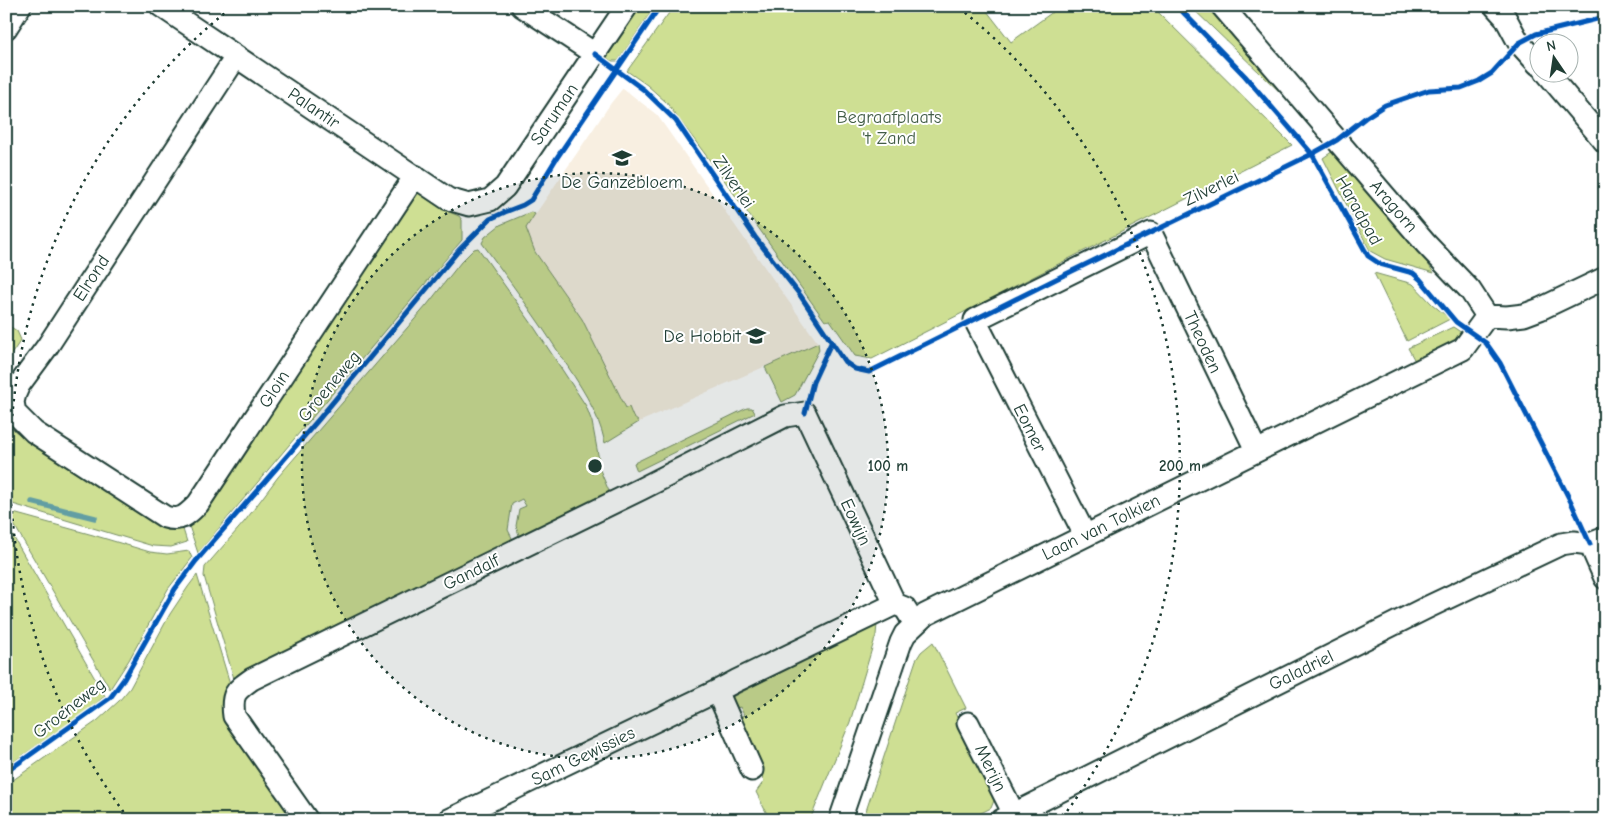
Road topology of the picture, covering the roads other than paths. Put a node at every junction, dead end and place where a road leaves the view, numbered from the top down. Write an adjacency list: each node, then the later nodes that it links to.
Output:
1 (20, 6): 7 (street)
2 (161, 6): 10 (street, Palantir)
3 (522, 6): 9 (street)
4 (627, 6): 9 (street, Saruman)
5 (1222, 6): 17 (street, Aragorn)
6 (1495, 6): 8 (street)
7 (6, 28)
8 (1528, 53)
9 (595, 54): 14 (street, Saruman)
10 (236, 58): 13 (street, Palantir); 20 (street, Elrond)
11 (1554, 82): 12 (street)
12 (1605, 142)
13 (415, 176): 14 (street, Palantir); 20 (street, Gloin)
14 (469, 205)
15 (1151, 233): 19 (street, Theoden); 21 (street, Eomer)
16 (1605, 278): 17 (street)
17 (1487, 316): 19 (street, Laan van Tolkien)
18 (805, 413): 24 (street, Eowijn); 30 (street, Gandalf)
19 (1256, 450): 21 (street, Laan van Tolkien)
20 (100, 475)
21 (1085, 535): 25 (street, Laan van Tolkien)
22 (1597, 541): 23 (street); 29 (street, Galadriel)
23 (1605, 578)
24 (895, 604): 25 (street, Eowijn); 26 (street, Sam Gewissies)
25 (915, 624): 32 (street, Laan van Tolkien)
26 (717, 691): 28 (street); 31 (street, Sam Gewissies)
27 (968, 723): 29 (street, Merijn)
28 (752, 770)
29 (1008, 817)
30 (307, 820)
31 (449, 820)
32 (840, 820)

